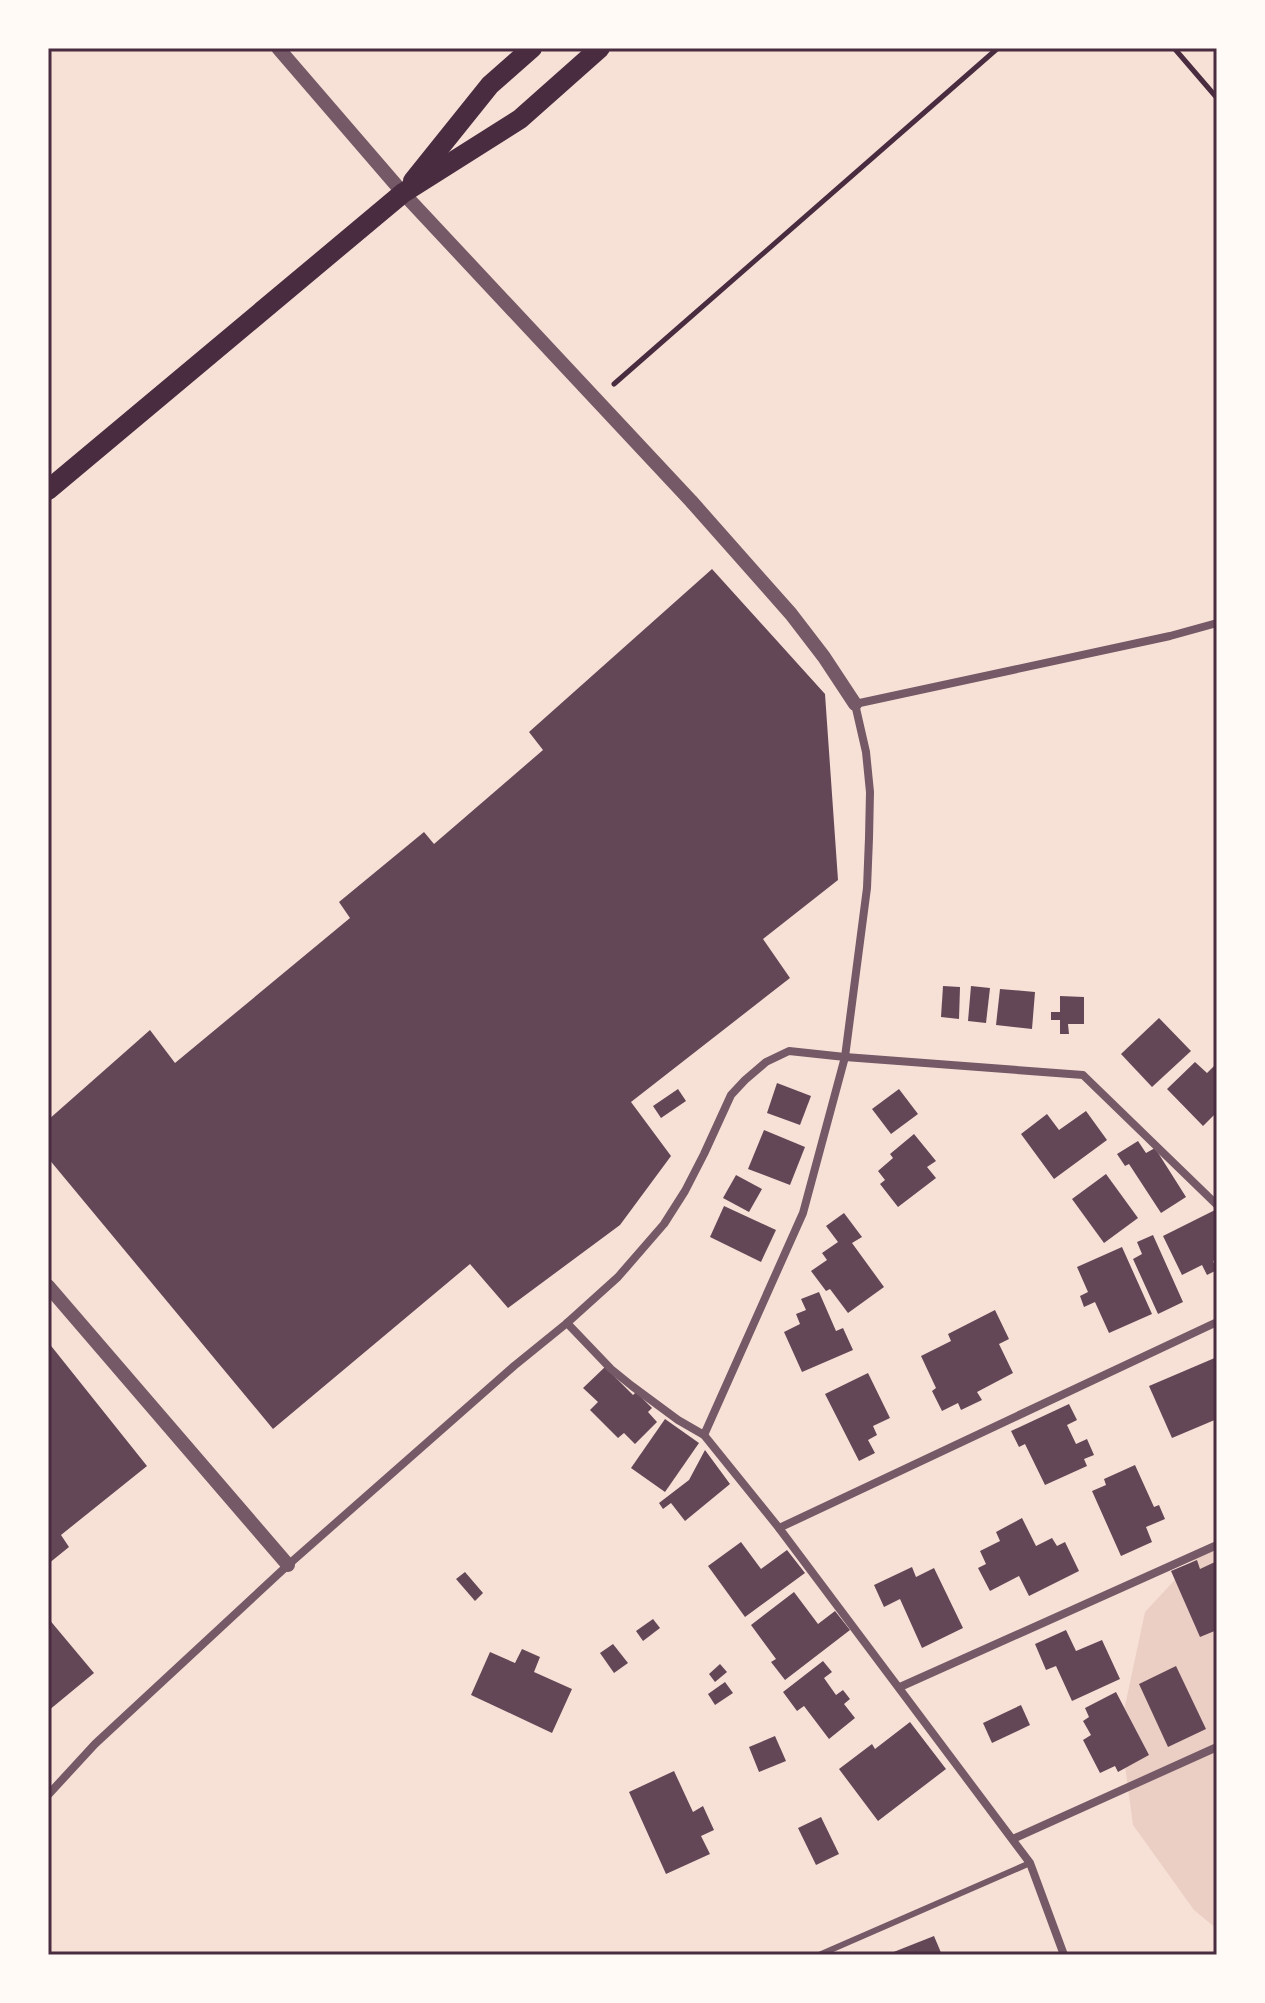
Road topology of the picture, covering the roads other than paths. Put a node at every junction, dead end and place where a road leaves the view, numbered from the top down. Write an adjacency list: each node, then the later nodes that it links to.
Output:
1 (278, 48): 4 (street)
2 (532, 48): 4 (main road)
3 (600, 48): 4 (main road)
4 (403, 193): 5 (main road); 7 (street)
5 (48, 490)
6 (1217, 623): 7 (street)
7 (855, 704): 8 (street)
8 (845, 1057): 9 (street); 12 (street); 13 (street)
9 (1217, 1205)
10 (48, 1286): 16 (street)
11 (1217, 1322): 14 (street)
12 (567, 1323): 13 (street); 16 (street)
13 (704, 1435): 14 (street)
14 (779, 1528): 17 (street)
15 (1217, 1545): 17 (street)
16 (288, 1565): 19 (street)
17 (900, 1687): 20 (street)
18 (1217, 1747): 20 (street)
19 (48, 1795)
20 (1013, 1839): 21 (street)
21 (1030, 1863): 22 (lane); 23 (street)
22 (819, 1955)
23 (1064, 1955)

